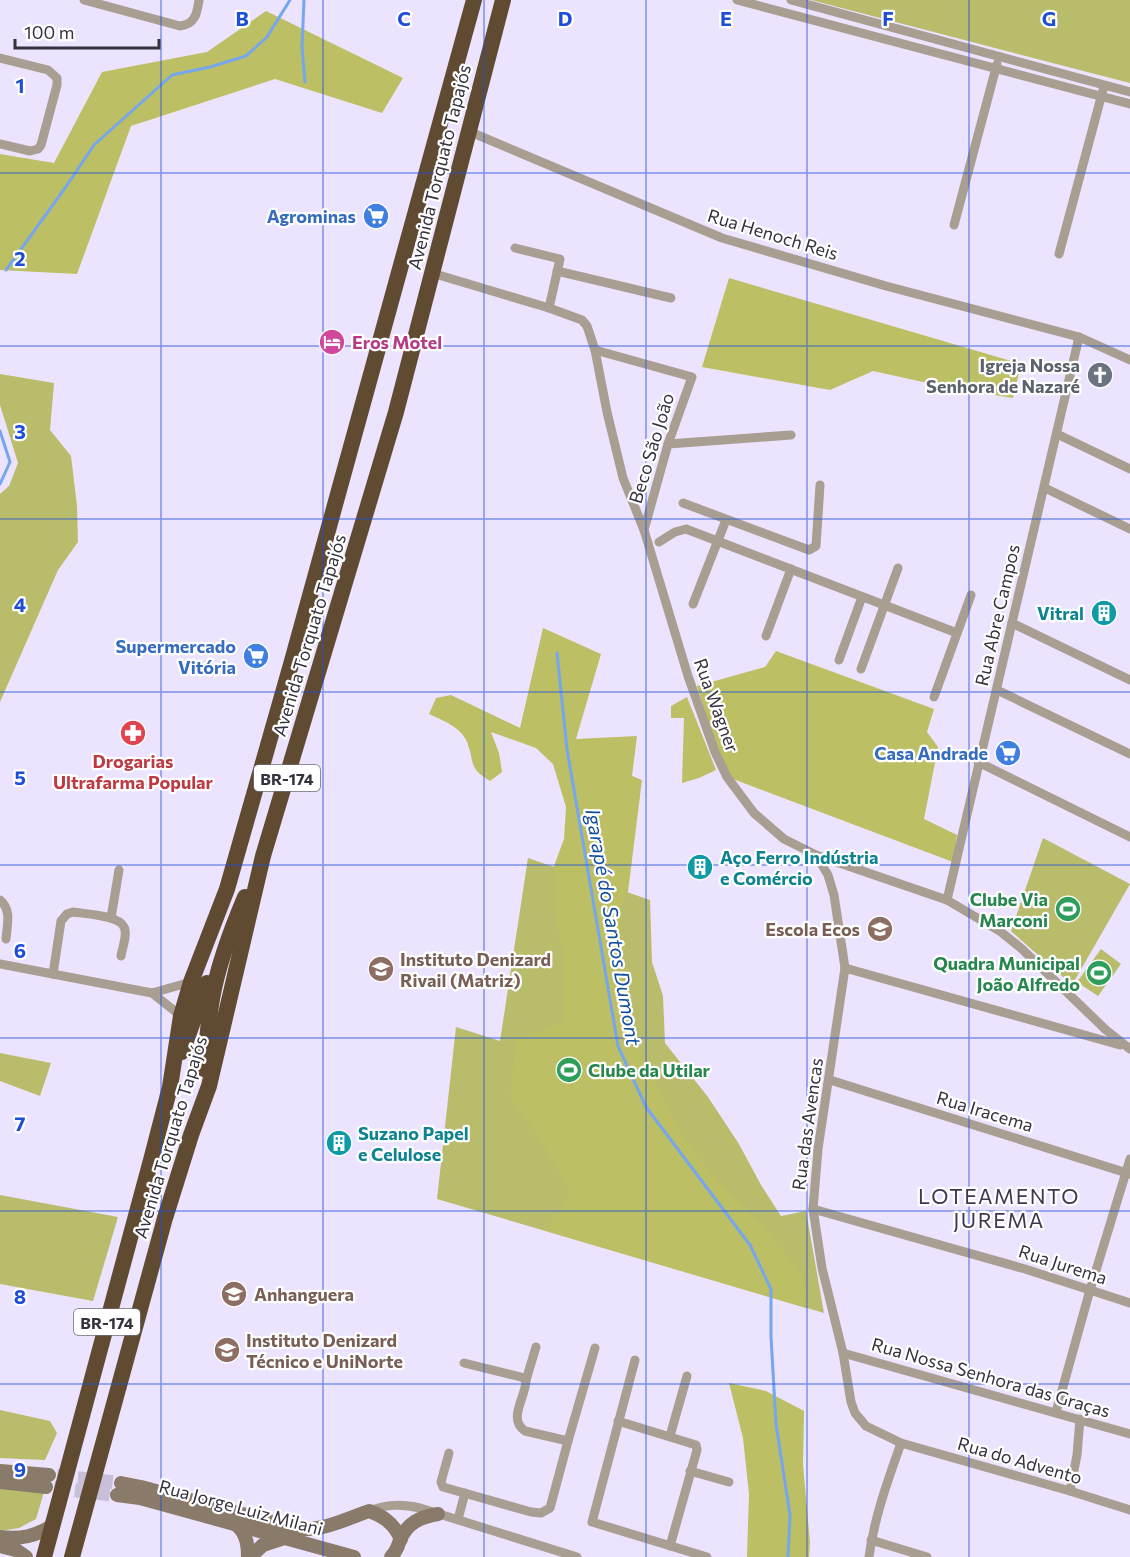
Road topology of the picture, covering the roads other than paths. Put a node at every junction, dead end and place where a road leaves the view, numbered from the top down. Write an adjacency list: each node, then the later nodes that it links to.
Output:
1 (84, 0): 2 (street)
2 (199, 0)
3 (474, 0): 59 (highway, Avenida Torquato Tapajós / BR-174)
4 (503, 0): 16 (highway, Avenida Torquato Tapajós / BR-174)
5 (737, 0): 8 (street)
6 (791, 0): 7 (street)
7 (850, 16): 8 (street); 9 (street)
8 (847, 29): 11 (street)
9 (999, 56): 11 (street); 12 (street)
10 (0, 58): 17 (street)
11 (996, 68): 14 (street); 18 (street)
12 (1104, 85): 13 (street); 14 (street)
13 (1130, 92)
14 (1101, 96): 15 (street); 20 (street)
15 (1130, 104)
16 (468, 131): 22 (highway, Avenida Torquato Tapajós / BR-174); 25 (street, Rua Henoch Reis)
17 (0, 144)
18 (954, 225)
19 (515, 248): 21 (street)
20 (1059, 254)
21 (557, 271): 23 (street); 24 (street)
22 (432, 273): 24 (street, Rua Wagner); 112 (highway, Avenida Torquato Tapajós / BR-174)
23 (671, 298)
24 (549, 308): 26 (street, Rua Wagner)
25 (1079, 337): 27 (street, Rua Henoch Reis); 29 (street, Rua Abre Campos)
26 (595, 350): 30 (street, Beco São João); 37 (street, Rua Wagner)
27 (1130, 360)
28 (791, 435): 30 (street)
29 (1057, 435): 31 (street); 33 (street, Rua Abre Campos)
30 (668, 444): 37 (street, Beco São João)
31 (1130, 469)
32 (820, 485): 35 (street)
33 (1045, 488): 36 (street); 46 (street, Rua Abre Campos)
34 (683, 503): 35 (street)
35 (726, 520): 38 (street)
36 (1130, 529)
37 (644, 530): 57 (street, Rua Wagner)
38 (717, 541): 39 (street); 41 (street); 44 (street)
39 (659, 542)
40 (898, 568): 45 (street)
41 (791, 569): 43 (street); 48 (street)
42 (971, 595): 47 (street)
43 (862, 597): 45 (street); 49 (street)
44 (693, 604)
45 (884, 605): 47 (street); 50 (street)
46 (1012, 623): 51 (street); 52 (street, Rua Abre Campos)
47 (957, 633): 53 (street)
48 (766, 636)
49 (839, 660)
50 (861, 669)
51 (1130, 680)
52 (997, 690): 54 (street); 55 (street, Rua Abre Campos)
53 (934, 697)
54 (1130, 754)
55 (978, 762): 56 (street); 61 (street, Rua Abre Campos)
56 (1130, 837)
57 (816, 855): 61 (street, Rua Wagner); 66 (street, Rua das Avencas)
58 (119, 870): 62 (street)
59 (227, 890): 68 (highway, Avenida Torquato Tapajós / BR-174); 73 (highway)
60 (0, 900): 63 (street)
61 (947, 900): 71 (street, Rua Wagner)
62 (111, 918): 64 (street); 67 (street)
63 (6, 939)
64 (121, 956)
65 (0, 964): 67 (street)
66 (845, 968): 71 (street); 72 (street, Rua das Avencas)
67 (52, 974): 69 (street)
68 (192, 982): 69 (street); 70 (highway, Avenida Torquato Tapajós / BR-174)
69 (152, 993): 70 (street)
70 (181, 1016): 73 (highway, Avenida Torquato Tapajós / BR-174)
71 (1127, 1047)
72 (830, 1080): 75 (street, Rua Iracema); 76 (street, Rua das Avencas)
73 (170, 1087): 105 (highway, Avenida Torquato Tapajós / BR-174)
74 (1130, 1159): 75 (street)
75 (1128, 1173): 77 (street)
76 (813, 1209): 77 (street, Rua Jurema); 81 (street, Rua das Avencas)
77 (1090, 1290): 78 (street, Rua Jurema); 86 (street)
78 (1130, 1303)
79 (536, 1347): 85 (street)
80 (595, 1348): 91 (street)
81 (843, 1353): 86 (street, Rua Nossa Senhora das Graças); 92 (street, Rua das Avencas)
82 (635, 1360): 88 (street)
83 (464, 1363): 85 (street)
84 (687, 1376): 90 (street)
85 (526, 1380): 91 (street)
86 (1056, 1412): 87 (street, Rua Nossa Senhora das Graças)
87 (1080, 1419): 89 (street, Rua Nossa Senhora das Graças); 98 (street)
88 (618, 1421): 90 (street); 111 (street)
89 (1130, 1434)
90 (670, 1436): 95 (street)
91 (568, 1441): 99 (street)
92 (901, 1443): 98 (street, Rua do Advento); 109 (street)
93 (449, 1454): 99 (street)
94 (0, 1471): 96 (street)
95 (690, 1471): 97 (street); 111 (street)
96 (0, 1482)
97 (729, 1482)
98 (1070, 1491): 101 (street, Rua do Advento)
99 (465, 1493): 103 (street)
100 (369, 1510): 102 (street, Rua Jorge Luiz Milani); 104 (street, Rua Jorge Luiz Milani); 108 (street)
101 (1130, 1510)
102 (438, 1514): 103 (street, Rua Jorge Luiz Milani); 108 (street)
103 (458, 1519): 118 (street, Rua Jorge Luiz Milani)
104 (234, 1523): 107 (street, Rua Jorge Luiz Milani); 115 (street)
105 (53, 1525): 106 (street); 114 (highway, Avenida Torquato Tapajós / BR-174)
106 (0, 1537)
107 (286, 1538): 115 (street); 116 (street, Rua Jorge Luiz Milani)
108 (401, 1539): 117 (street)
109 (871, 1540): 120 (street); 121 (street)
110 (0, 1546): 113 (street)
111 (670, 1546): 119 (street)
112 (74, 1556)
113 (26, 1557)
114 (44, 1557)
115 (249, 1557)
116 (354, 1557)
117 (391, 1557)
118 (577, 1557)
119 (707, 1557)
120 (868, 1557)
121 (927, 1557)

